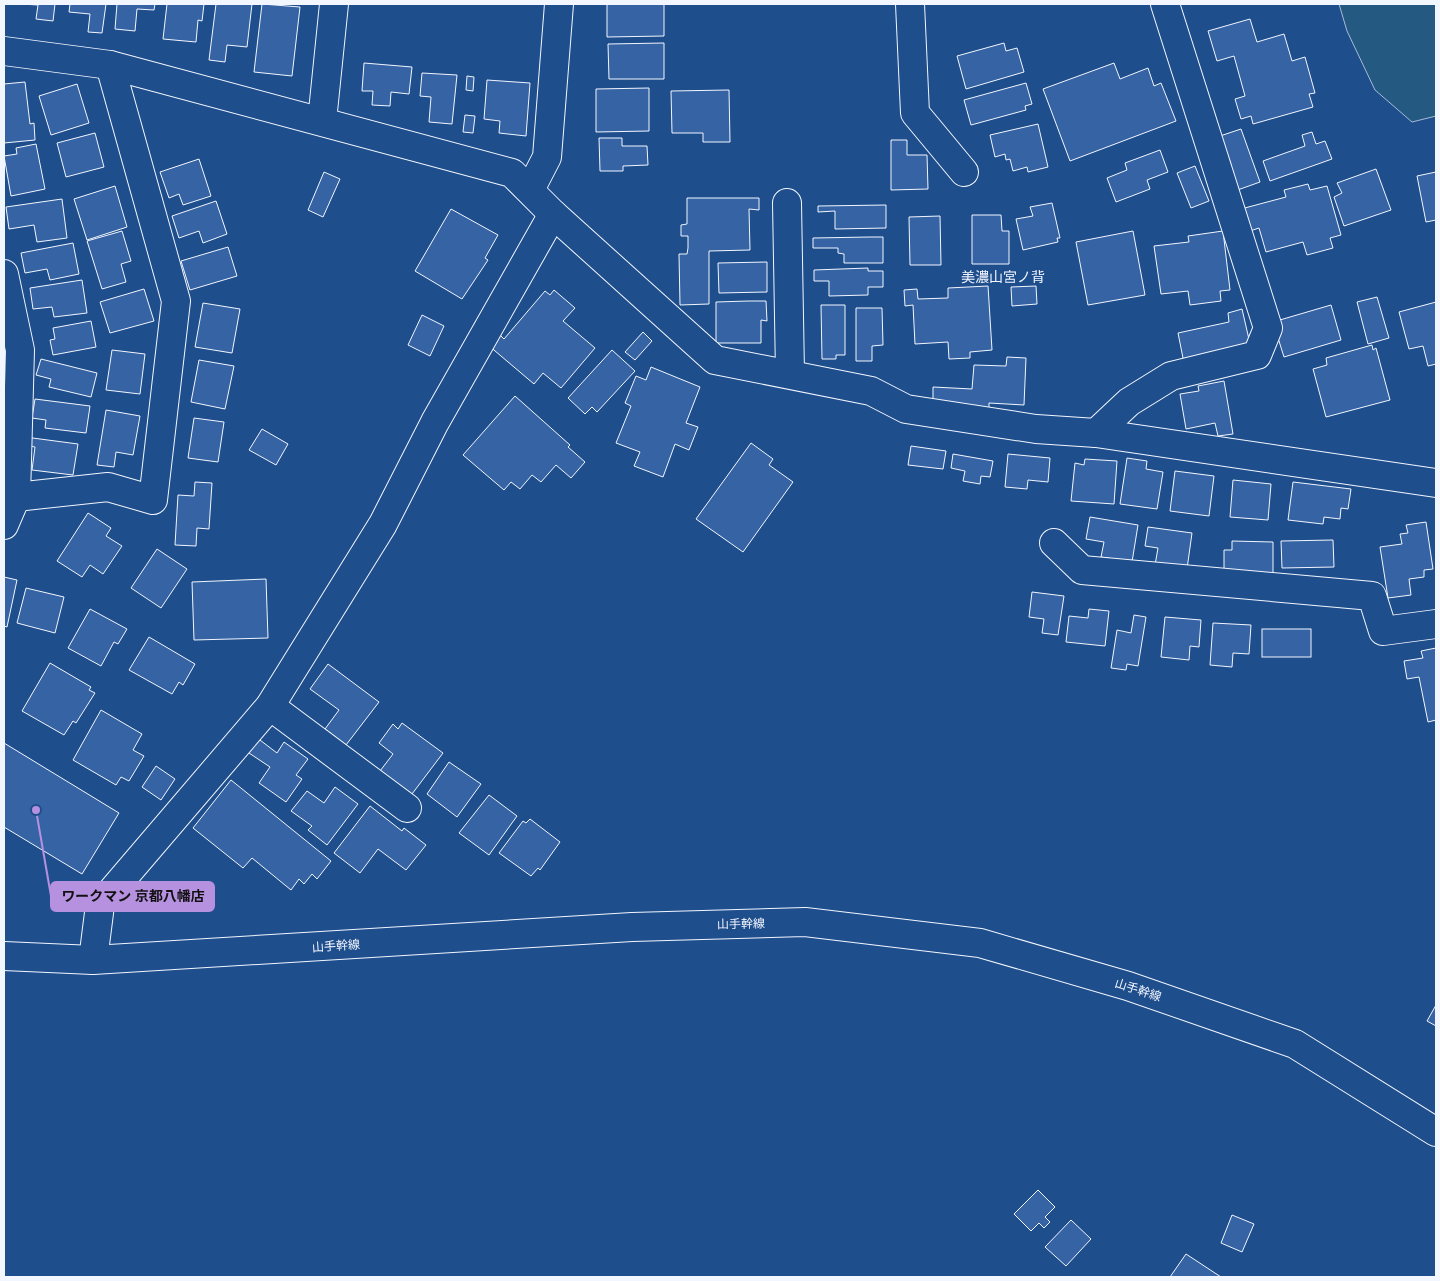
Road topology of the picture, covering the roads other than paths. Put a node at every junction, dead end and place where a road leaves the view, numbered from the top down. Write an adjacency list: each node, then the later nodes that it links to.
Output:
1 (334, 4): 7 (street)
2 (559, 4): 9 (street)
3 (910, 4): 8 (street)
4 (1165, 4): 14 (street)
5 (4, 51): 6 (street)
6 (110, 65): 7 (street); 16 (street)
7 (322, 121): 9 (street)
8 (964, 172)
9 (530, 190): 11 (street)
10 (787, 203): 13 (street)
11 (553, 214): 13 (street); 20 (street)
12 (4, 274): 16 (street)
13 (790, 373): 14 (street)
14 (1096, 433): 15 (street)
15 (1436, 483)
16 (16, 496): 17 (street)
17 (4, 524)
18 (1054, 542): 19 (street)
19 (1436, 624)
20 (270, 706): 21 (street); 23 (street)
21 (407, 808)
22 (4, 956): 23 (street, 山手幹線)
23 (93, 960): 24 (street, 山手幹線)
24 (1436, 1132)

